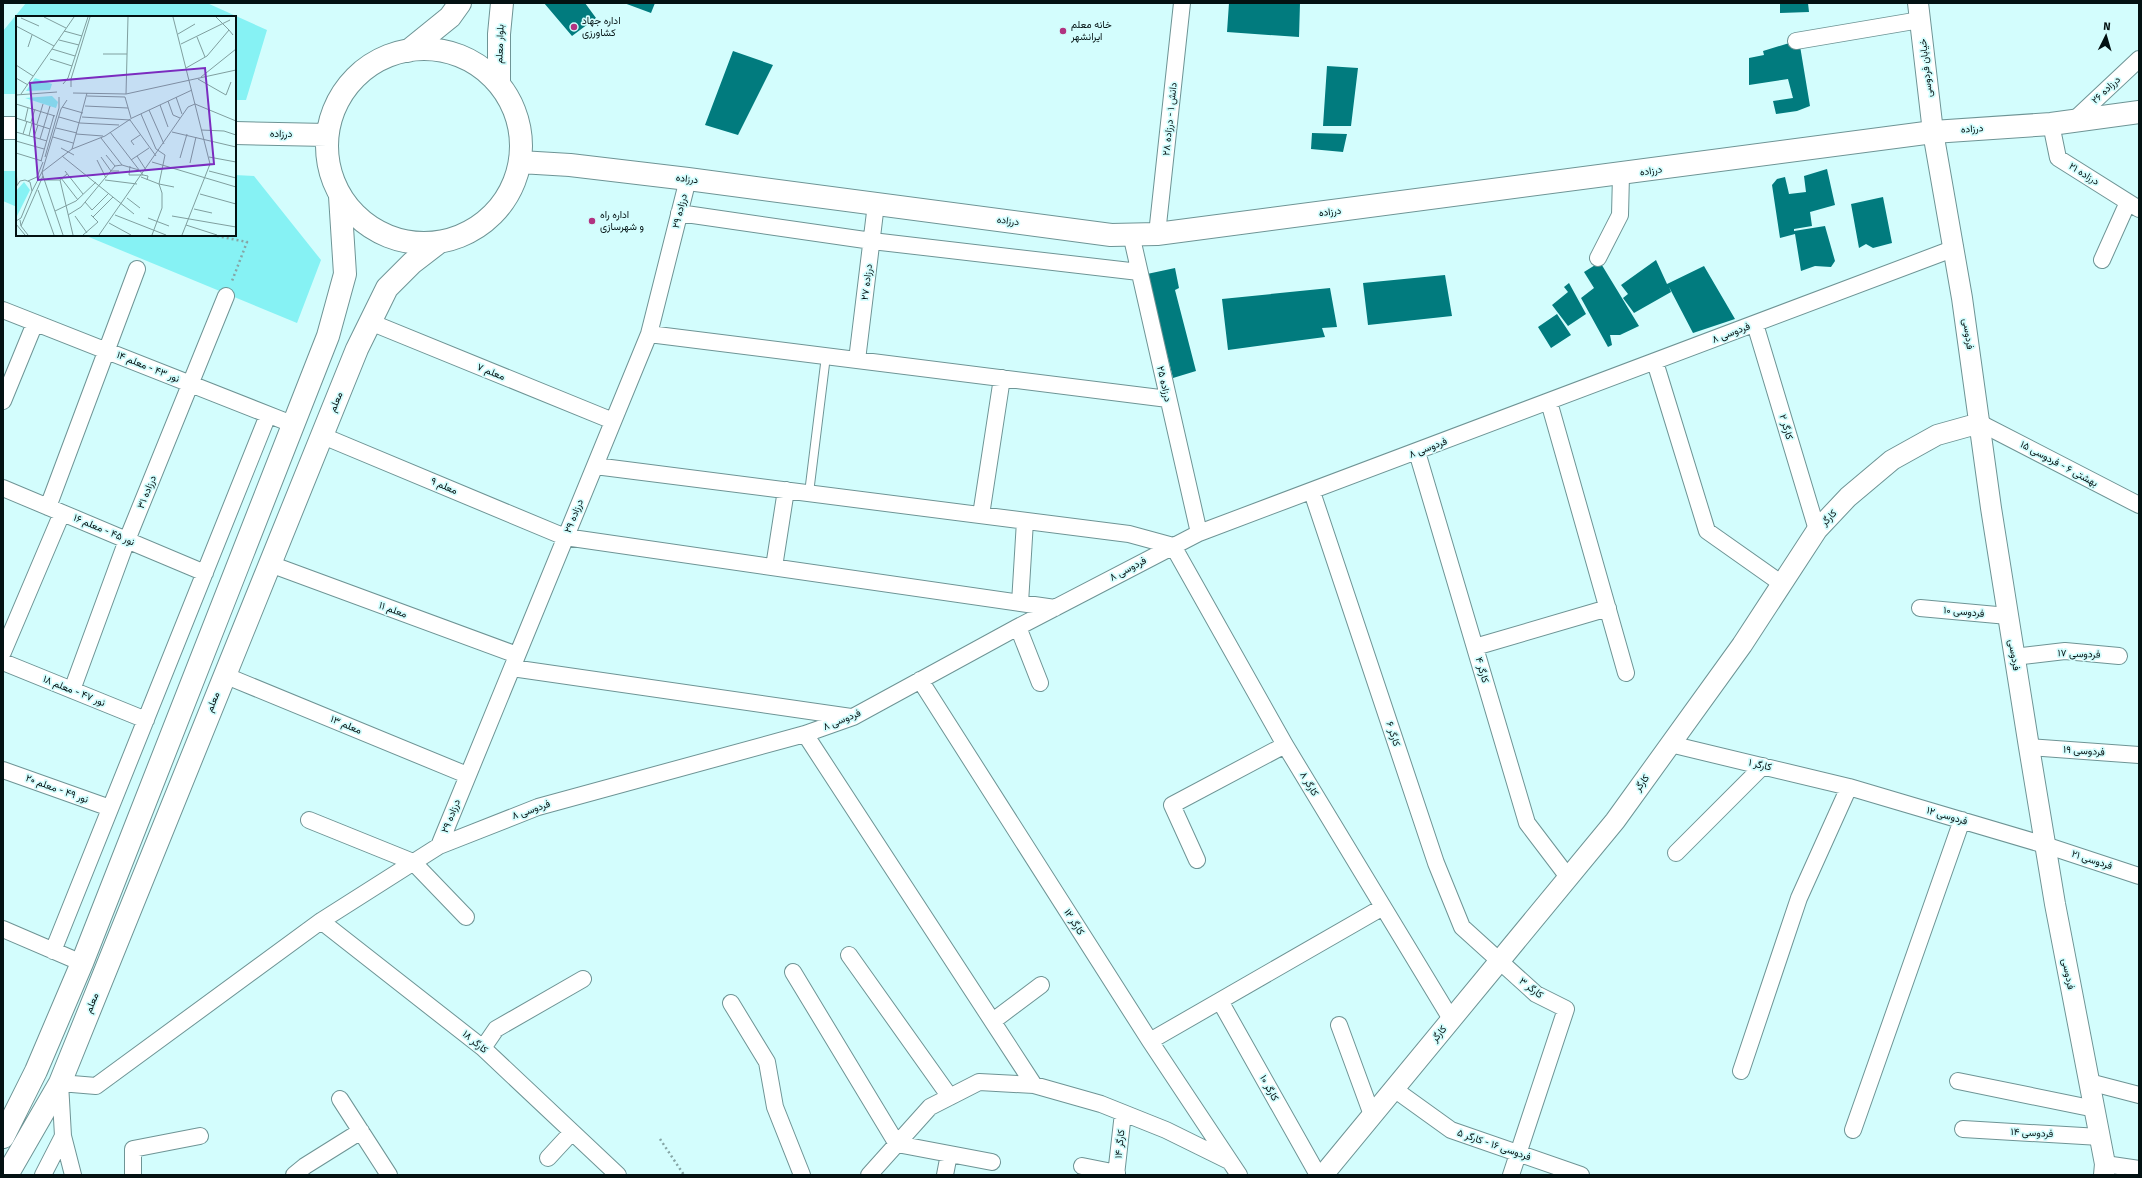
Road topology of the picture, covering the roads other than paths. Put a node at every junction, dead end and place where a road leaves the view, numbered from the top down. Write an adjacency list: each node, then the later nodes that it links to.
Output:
1 (460, 3): 6 (main road)
2 (502, 3): 8 (main road, بلوار معلم)
3 (1182, 3): 25 (street, دانش ۱ - درزاده ۲۸)
4 (1919, 11): 5 (street); 15 (street, خیابان فردوسی)
5 (1796, 41)
6 (408, 51): 8 (main road); 16 (main road)
7 (2139, 59): 10 (street, درزاده ۲۶)
8 (499, 84): 17 (main road)
9 (2139, 112): 10 (main road, درزاده)
10 (2073, 120): 11 (main road, درزاده)
11 (2050, 124): 15 (main road, درزاده); 22 (street, درزاده ۲۱)
12 (3, 128): 13 (main road)
13 (16, 128)
14 (236, 132): 16 (main road, درزاده)
15 (1933, 132): 18 (main road, درزاده); 28 (street, فردوسی)
16 (327, 135): 20 (main road)
17 (520, 162): 19 (main road, درزاده); 27 (main road)
18 (1621, 175): 25 (main road, درزاده); 29 (street)
19 (688, 179): 21 (main road, درزاده); 23 (street, درزاده ۲۹)
20 (340, 196): 27 (main road); 51 (main road)
21 (876, 204): 24 (main road, درزاده); 26 (street, درزاده ۲۷)
22 (2134, 205): 30 (street)
23 (679, 213): 26 (street); 38 (street, درزاده ۲۹)
24 (1131, 234): 25 (main road, درزاده); 32 (street, درزاده ۲۵)
25 (1157, 234)
26 (872, 241): 32 (street); 41 (street, درزاده ۲۷)
27 (438, 243): 35 (main road, معلم)
28 (1954, 248): 37 (street, فردوسی ۸); 50 (street, فردوسی)
29 (1598, 258)
30 (2102, 260)
31 (137, 269): 39 (street)
32 (1139, 272): 45 (street, درزاده ۲۵)
33 (226, 296): 44 (street, درزاده ۳۱)
34 (3, 310): 36 (street, نور ۴۳ - معلم ۱۴)
35 (370, 322): 49 (street, معلم ۷); 52 (main road, معلم)
36 (35, 323): 39 (street, نور ۴۳ - معلم ۱۴); 46 (street)
37 (1755, 324): 42 (street, فردوسی ۸); 66 (street, کارگر ۲)
38 (649, 334): 40 (street); 49 (street, درزاده ۲۹)
39 (106, 351): 44 (street, نور ۴۳ - معلم ۱۴); 62 (street)
40 (826, 356): 41 (street); 60 (lane)
41 (857, 360): 43 (street)
42 (1655, 362): 47 (street, فردوسی ۸); 74 (street)
43 (1002, 378): 45 (street); 64 (street)
44 (191, 385): 48 (street, نور ۴۳ - معلم ۱۴); 69 (street, درزاده ۳۱)
45 (1168, 399): 67 (street, درزاده ۲۵)
46 (3, 401)
47 (1549, 402): 53 (street, فردوسی ۸); 77 (street)
48 (268, 415): 51 (street, نور ۴۳ - معلم ۱۴); 73 (street)
49 (613, 421): 54 (street, درزاده ۲۹)
50 (1980, 422): 61 (street, بهشتی ۶ - فردوسی ۱۵); 66 (street, کارگر); 79 (street, فردوسی)
51 (292, 424): 55 (main road)
52 (323, 436): 57 (main road, معلم); 68 (street, معلم ۹)
53 (1417, 452): 59 (street, فردوسی ۸); 81 (street, کارگر ۴)
54 (594, 466): 58 (street); 68 (street, درزاده ۲۹)
55 (272, 476): 57 (main road); 120 (main road)
56 (3, 488): 62 (street, نور ۴۵ - معلم ۱۶)
57 (301, 489): 71 (main road, معلم)
58 (786, 490): 60 (street); 72 (street)
59 (1312, 492): 67 (street, فردوسی ۸); 119 (street, کارگر ۶)
60 (809, 493): 64 (street)
61 (2139, 505)
62 (48, 506): 63 (street, نور ۴۵ - معلم ۱۶)
63 (62, 513): 69 (street, نور ۴۵ - معلم ۱۶); 82 (street)
64 (981, 515): 65 (street)
65 (1025, 521): 70 (street); 75 (street)
66 (1817, 530): 74 (street, کارگر)
67 (1199, 533): 70 (street, فردوسی ۸)
68 (566, 537): 72 (street, معلم ۹); 85 (street, درزاده ۲۹)
69 (127, 540): 73 (street, نور ۴۵ - معلم ۱۶); 91 (street, درزاده ۳۱)
70 (1173, 546): 76 (street, فردوسی ۸); 96 (street, کارگر ۸)
71 (270, 564): 85 (street, معلم ۱۱); 88 (main road, معلم)
72 (774, 567): 75 (street, معلم ۹)
73 (205, 573): 93 (street)
74 (1782, 584): 95 (street, کارگر)
75 (1020, 603): 76 (street, معلم ۹)
76 (1055, 608): 80 (street, فردوسی ۸)
77 (1608, 608): 81 (street); 87 (street)
78 (1920, 608): 79 (street, فردوسی ۱۰)
79 (2008, 616): 84 (street, فردوسی)
80 (1018, 627): 89 (street, فردوسی ۸); 90 (street)
81 (1475, 647): 112 (street, کارگر ۴)
82 (3, 652)
83 (2119, 656): 84 (street, فردوسی ۱۷)
84 (2014, 657): 97 (street, فردوسی)
85 (514, 661): 92 (street, معلم ۱۱); 101 (street, درزاده ۲۹)
86 (3, 662): 91 (street, نور ۴۷ - معلم ۱۸)
87 (1626, 673)
88 (224, 674): 101 (street, معلم ۱۳); 135 (main road, معلم)
89 (920, 680): 92 (street, فردوسی ۸); 129 (street, کارگر ۱۲)
90 (1040, 683)
91 (72, 690): 93 (street, نور ۴۷ - معلم ۱۸)
92 (853, 717): 94 (street, فردوسی ۸)
93 (146, 720): 103 (street)
94 (805, 734): 107 (street, فردوسی ۸); 127 (street)
95 (1670, 744): 99 (street, کارگر ۱); 112 (street, کارگر)
96 (1285, 745): 109 (street); 113 (street, کارگر ۸)
97 (2029, 747): 98 (street, فردوسی ۱۹); 106 (street, فردوسی)
98 (2139, 755)
99 (1763, 766): 102 (street, کارگر ۱); 108 (street)
100 (3, 770): 103 (street, نور ۴۹ - معلم ۲۰)
101 (468, 776): 107 (street, درزاده ۲۹)
102 (1849, 787): 105 (street, فردوسی ۱۲); 132 (street)
103 (110, 808): 117 (street)
104 (309, 820): 110 (street)
105 (1962, 820): 106 (street, فردوسی ۱۲); 145 (street)
106 (2045, 845): 111 (street, فردوسی ۲۱); 134 (street, فردوسی)
107 (439, 846): 110 (street, فردوسی ۸)
108 (1676, 853)
109 (1197, 860)
110 (413, 862): 114 (street); 115 (street, فردوسی ۸)
111 (2139, 876)
112 (1568, 877): 119 (street, کارگر)
113 (1383, 907): 124 (street); 126 (street, کارگر ۸)
114 (466, 917)
115 (321, 922): 130 (street, کارگر ۱۸); 135 (street, فردوسی ۸)
116 (3, 929): 117 (street)
117 (53, 951): 120 (street)
118 (849, 956): 139 (street)
119 (1499, 961): 126 (street, کارگر); 153 (street, کارگر ۳)
120 (82, 963): 131 (main road)
121 (793, 972): 152 (street)
122 (583, 979): 130 (street)
123 (1041, 985): 127 (street)
124 (1220, 1001): 129 (street); 172 (street, کارگر ۱۰)
125 (731, 1003): 169 (street)
126 (1451, 1019): 137 (street, کارگر)
127 (994, 1021): 136 (street)
128 (1339, 1025): 143 (street)
129 (1150, 1041): 158 (street, کارگر ۱۲)
130 (483, 1048): 147 (street, کارگر ۱۸)
131 (36, 1071): 135 (main road); 150 (main road)
132 (1741, 1071)
133 (1958, 1081): 141 (street)
134 (2089, 1082): 138 (street); 141 (street, فردوسی)
135 (60, 1083): 148 (street); 162 (main road, معلم)
136 (1034, 1085): 139 (street, کارگر ۱۲); 142 (street, کارگر ۱۲)
137 (1394, 1089): 143 (street, کارگر); 153 (street, فردوسی ۱۶ - کارگر ۵)
138 (2139, 1095)
139 (950, 1097): 152 (street, کارگر ۱۲)
140 (340, 1099): 146 (street)
141 (2095, 1109): 151 (street, فردوسی)
142 (1123, 1113): 158 (street, کارگر ۱۲); 161 (street, کارگر ۱۴)
143 (1372, 1115): 173 (street, کارگر)
144 (1963, 1129): 151 (street, فردوسی ۱۴)
145 (1853, 1130)
146 (361, 1131): 166 (street); 167 (street)
147 (572, 1132): 155 (street); 168 (street, کارگر ۱۸)
148 (63, 1136): 163 (street); 164 (street)
149 (200, 1136): 165 (street)
150 (3, 1137)
151 (2100, 1137): 159 (street, فردوسی)
152 (897, 1144): 154 (street); 170 (street, کارگر ۱۲)
153 (1518, 1153): 174 (street); 175 (street, فردوسی ۱۶ - کارگر ۵)
154 (949, 1154): 156 (street); 171 (street)
155 (548, 1158)
156 (992, 1162)
157 (1082, 1166): 161 (street)
158 (1235, 1168)
159 (2105, 1169): 160 (street)
160 (2139, 1169)
161 (1116, 1174)
162 (7, 1175)
163 (43, 1175)
164 (73, 1175)
165 (132, 1175)
166 (294, 1175)
167 (389, 1175)
168 (618, 1175)
169 (802, 1175)
170 (869, 1175)
171 (945, 1175)
172 (1318, 1175)
173 (1323, 1175)
174 (1511, 1175)
175 (1581, 1175)

